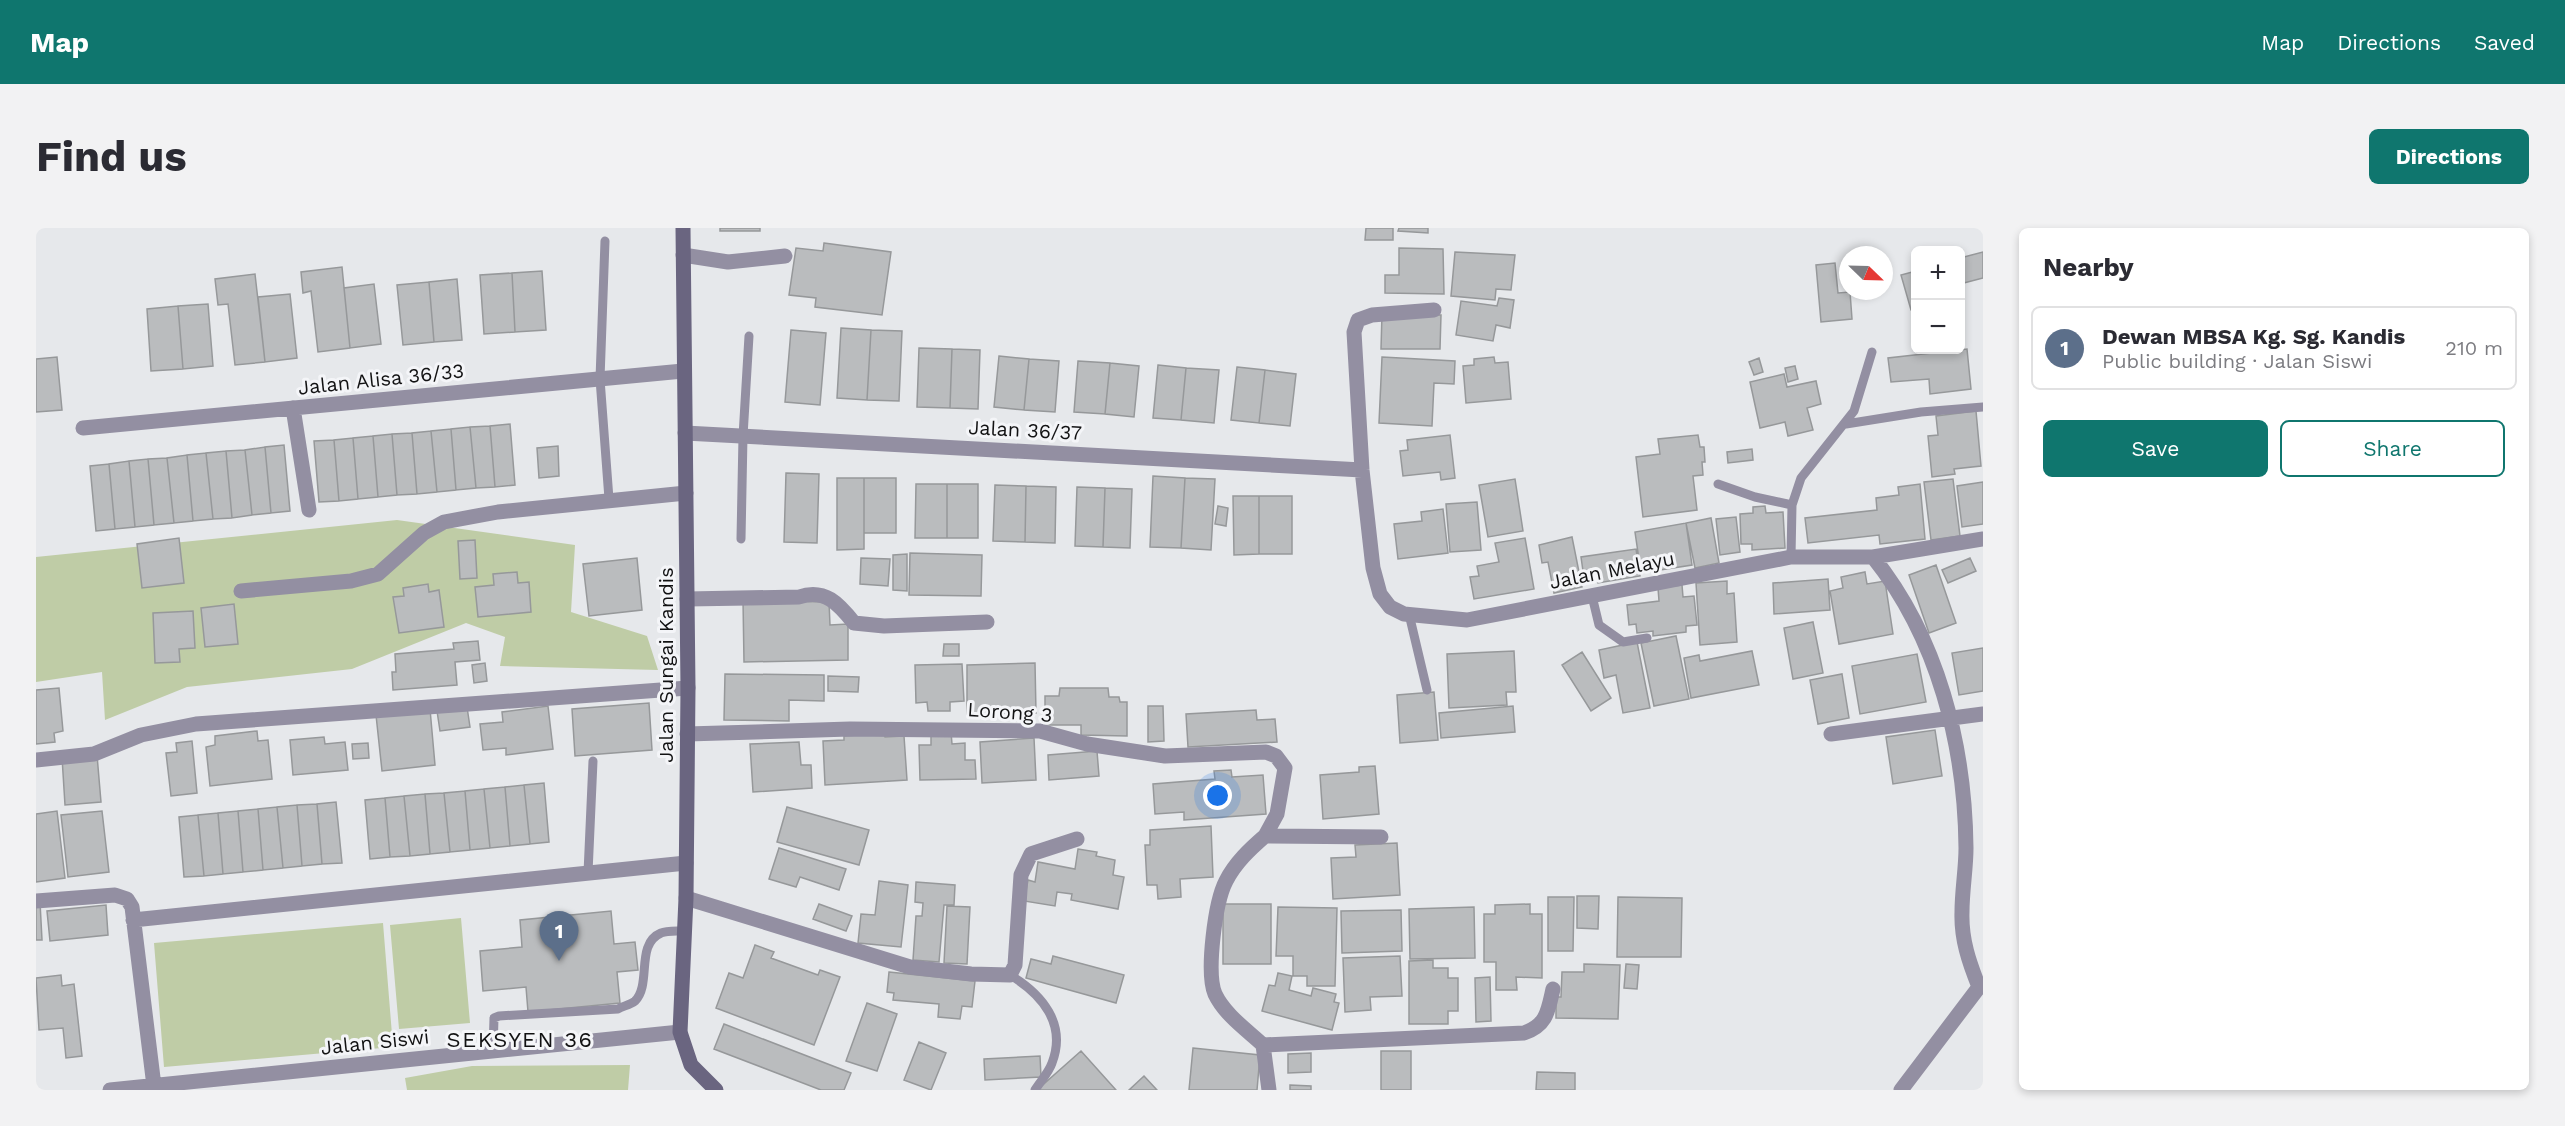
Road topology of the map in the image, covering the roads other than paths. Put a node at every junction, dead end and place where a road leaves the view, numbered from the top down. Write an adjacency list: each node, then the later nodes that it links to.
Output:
1 (683, 228): 3 (street, Jalan Sungai Kandis)
2 (605, 241): 9 (lane)
3 (683, 255): 4 (street); 8 (street, Jalan Sungai Kandis)
4 (785, 256)
5 (1434, 310): 16 (street, Jalan Melayu)
6 (749, 336): 15 (lane)
7 (1872, 352): 12 (lane)
8 (683, 371): 9 (street, Jalan Alisa 36/33); 14 (street, Jalan Sungai Kandis)
9 (600, 379): 11 (street, Jalan Alisa 36/33); 19 (lane)
10 (1983, 407): 12 (lane)
11 (293, 408): 13 (street, Jalan Alisa 36/33); 21 (street)
12 (1846, 423): 20 (lane)
13 (83, 429)
14 (685, 432): 15 (street, Jalan 36/37); 18 (street, Jalan Sungai Kandis)
15 (743, 436): 16 (street, Jalan 36/37); 22 (lane)
16 (1362, 470): 31 (street, Jalan Melayu)
17 (1718, 484): 20 (lane)
18 (686, 494): 19 (street); 30 (street, Jalan Sungai Kandis)
19 (609, 499): 28 (street)
20 (1792, 505): 25 (lane)
21 (309, 510)
22 (741, 539)
23 (1983, 539): 24 (street, Jalan Melayu)
24 (1902, 553): 26 (street, Jalan Melayu); 27 (street)
25 (1791, 556): 26 (street, Jalan Melayu); 29 (street, Jalan Melayu)
26 (1872, 557): 27 (street)
27 (1892, 582): 37 (street)
28 (241, 591)
29 (1592, 596): 31 (street, Jalan Melayu); 33 (lane)
30 (687, 599): 32 (street); 34 (street, Jalan Sungai Kandis)
31 (1409, 615): 35 (lane)
32 (987, 622)
33 (1647, 638)
34 (688, 688): 38 (street, Jalan Sungai Kandis); 40 (street)
35 (1427, 690)
36 (1983, 714): 37 (street)
37 (1950, 718): 39 (street); 52 (street)
38 (687, 734): 42 (street, Lorong 3); 45 (street, Jalan Sungai Kandis)
39 (1831, 734)
40 (36, 760)
41 (593, 761): 46 (lane)
42 (1265, 836): 43 (street); 55 (street, Lorong 3)
43 (1381, 837)
44 (1077, 839): 51 (street)
45 (686, 863): 46 (street); 47 (street, Jalan Sungai Kandis)
46 (588, 873): 49 (street)
47 (686, 898): 50 (street, Jalan Sungai Kandis); 51 (street)
48 (36, 901): 49 (street)
49 (133, 920): 57 (street)
50 (685, 931): 54 (street, Jalan Sungai Kandis); 56 (lane)
51 (1010, 975): 60 (lane)
52 (1981, 987): 62 (street)
53 (1553, 989): 55 (street)
54 (680, 1032): 56 (street, Jalan Siswi); 59 (street, Jalan Sungai Kandis)
55 (1263, 1045): 61 (street)
56 (493, 1051): 57 (street, Jalan Siswi)
57 (154, 1086): 58 (street, Jalan Siswi)
58 (110, 1090)
59 (716, 1090)
60 (1035, 1090)
61 (1269, 1090)
62 (1901, 1090)

